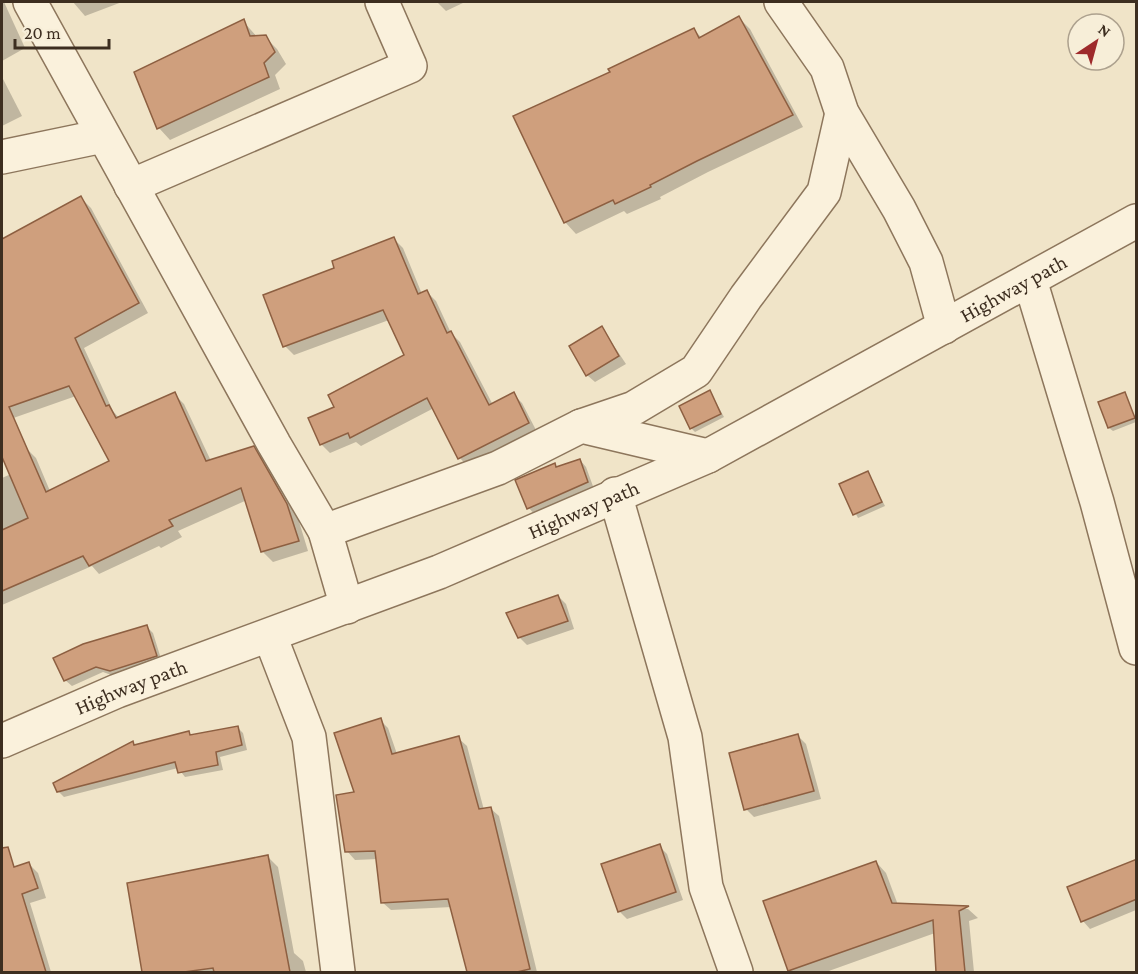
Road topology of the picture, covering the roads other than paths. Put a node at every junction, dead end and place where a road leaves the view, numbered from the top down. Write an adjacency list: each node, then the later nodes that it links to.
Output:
1 (30, 2): 5 (street)
2 (382, 2): 7 (street)
3 (781, 2): 4 (street)
4 (842, 113): 10 (street); 11 (street)
5 (103, 136): 6 (street); 7 (street)
6 (2, 157)
7 (131, 186): 14 (street)
8 (1137, 221): 9 (street, Highway path)
9 (1030, 280): 10 (street, Highway path); 17 (street)
10 (944, 327): 12 (street, Highway path)
11 (581, 426): 12 (street); 14 (street)
12 (708, 456): 13 (street, Highway path)
13 (615, 494): 15 (street, Highway path); 20 (street)
14 (325, 531): 15 (street)
15 (347, 607): 16 (street, Highway path)
16 (270, 636): 18 (street, Highway path); 19 (street)
17 (1137, 648)
18 (2, 741)
19 (339, 972)
20 (736, 972)

